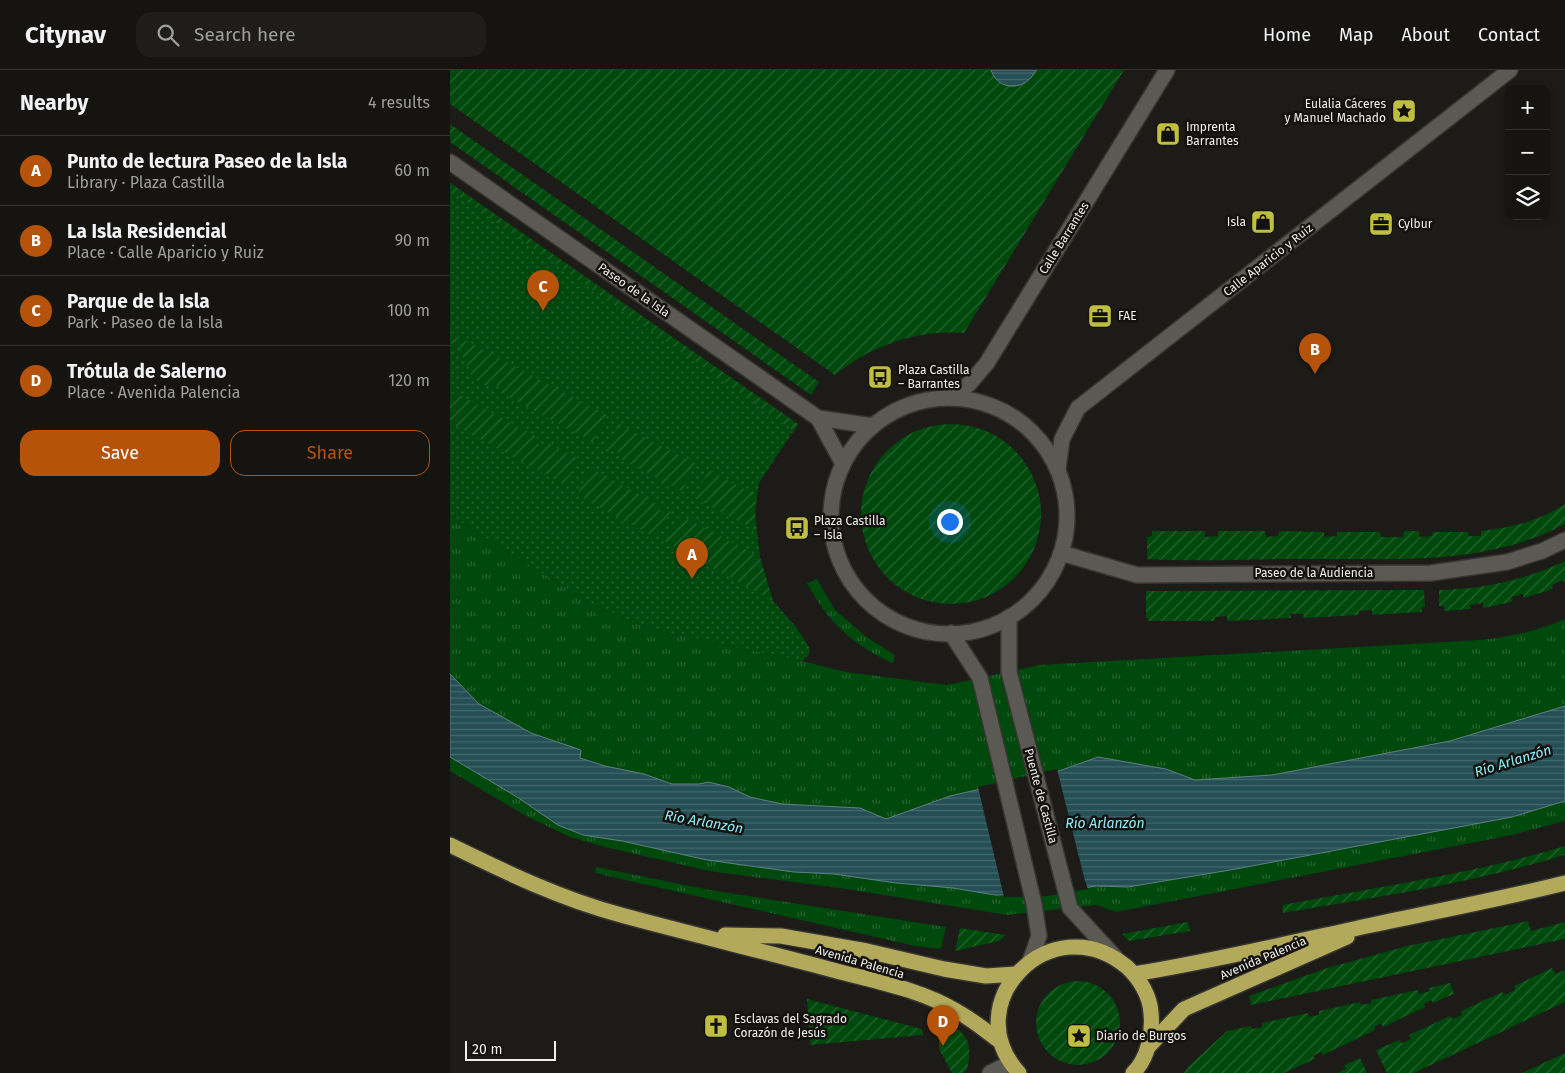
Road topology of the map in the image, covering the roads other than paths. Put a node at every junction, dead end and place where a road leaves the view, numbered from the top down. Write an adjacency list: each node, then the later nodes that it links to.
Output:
1 (1167, 70): 4 (street, Calle Barrantes)
2 (1510, 70): 8 (street, Calle Aparicio y Ruiz)
3 (450, 162): 5 (street, Paseo de la Isla)
4 (951, 398): 6 (street); 8 (street)
5 (818, 418): 6 (street, Paseo de la Isla); 7 (street, Paseo de la Isla)
6 (873, 426): 7 (street)
7 (843, 464): 12 (street)
8 (1058, 470): 10 (street)
9 (1565, 540): 10 (street, Paseo de la Audiencia)
10 (1061, 553): 11 (street)
11 (1009, 617): 12 (street); 17 (street, Puente de Castilla)
12 (951, 633): 18 (street)
13 (450, 844): 16 (highway, Avenida Palencia)
14 (1565, 883): 15 (highway, Avenida Palencia)
15 (1373, 925): 20 (highway, Avenida Palencia); 22 (highway, Avenida Palencia)
16 (701, 934): 19 (highway, Avenida Palencia); 21 (highway, Avenida Palencia)
17 (1116, 958): 18 (highway); 20 (highway)
18 (1030, 961): 19 (highway)
19 (1016, 974): 21 (highway)
20 (1134, 974): 22 (highway)
21 (1001, 1042): 23 (highway)
22 (1149, 1046): 24 (highway)
23 (1014, 1068): 25 (street)
24 (1135, 1072)
25 (990, 1073)

